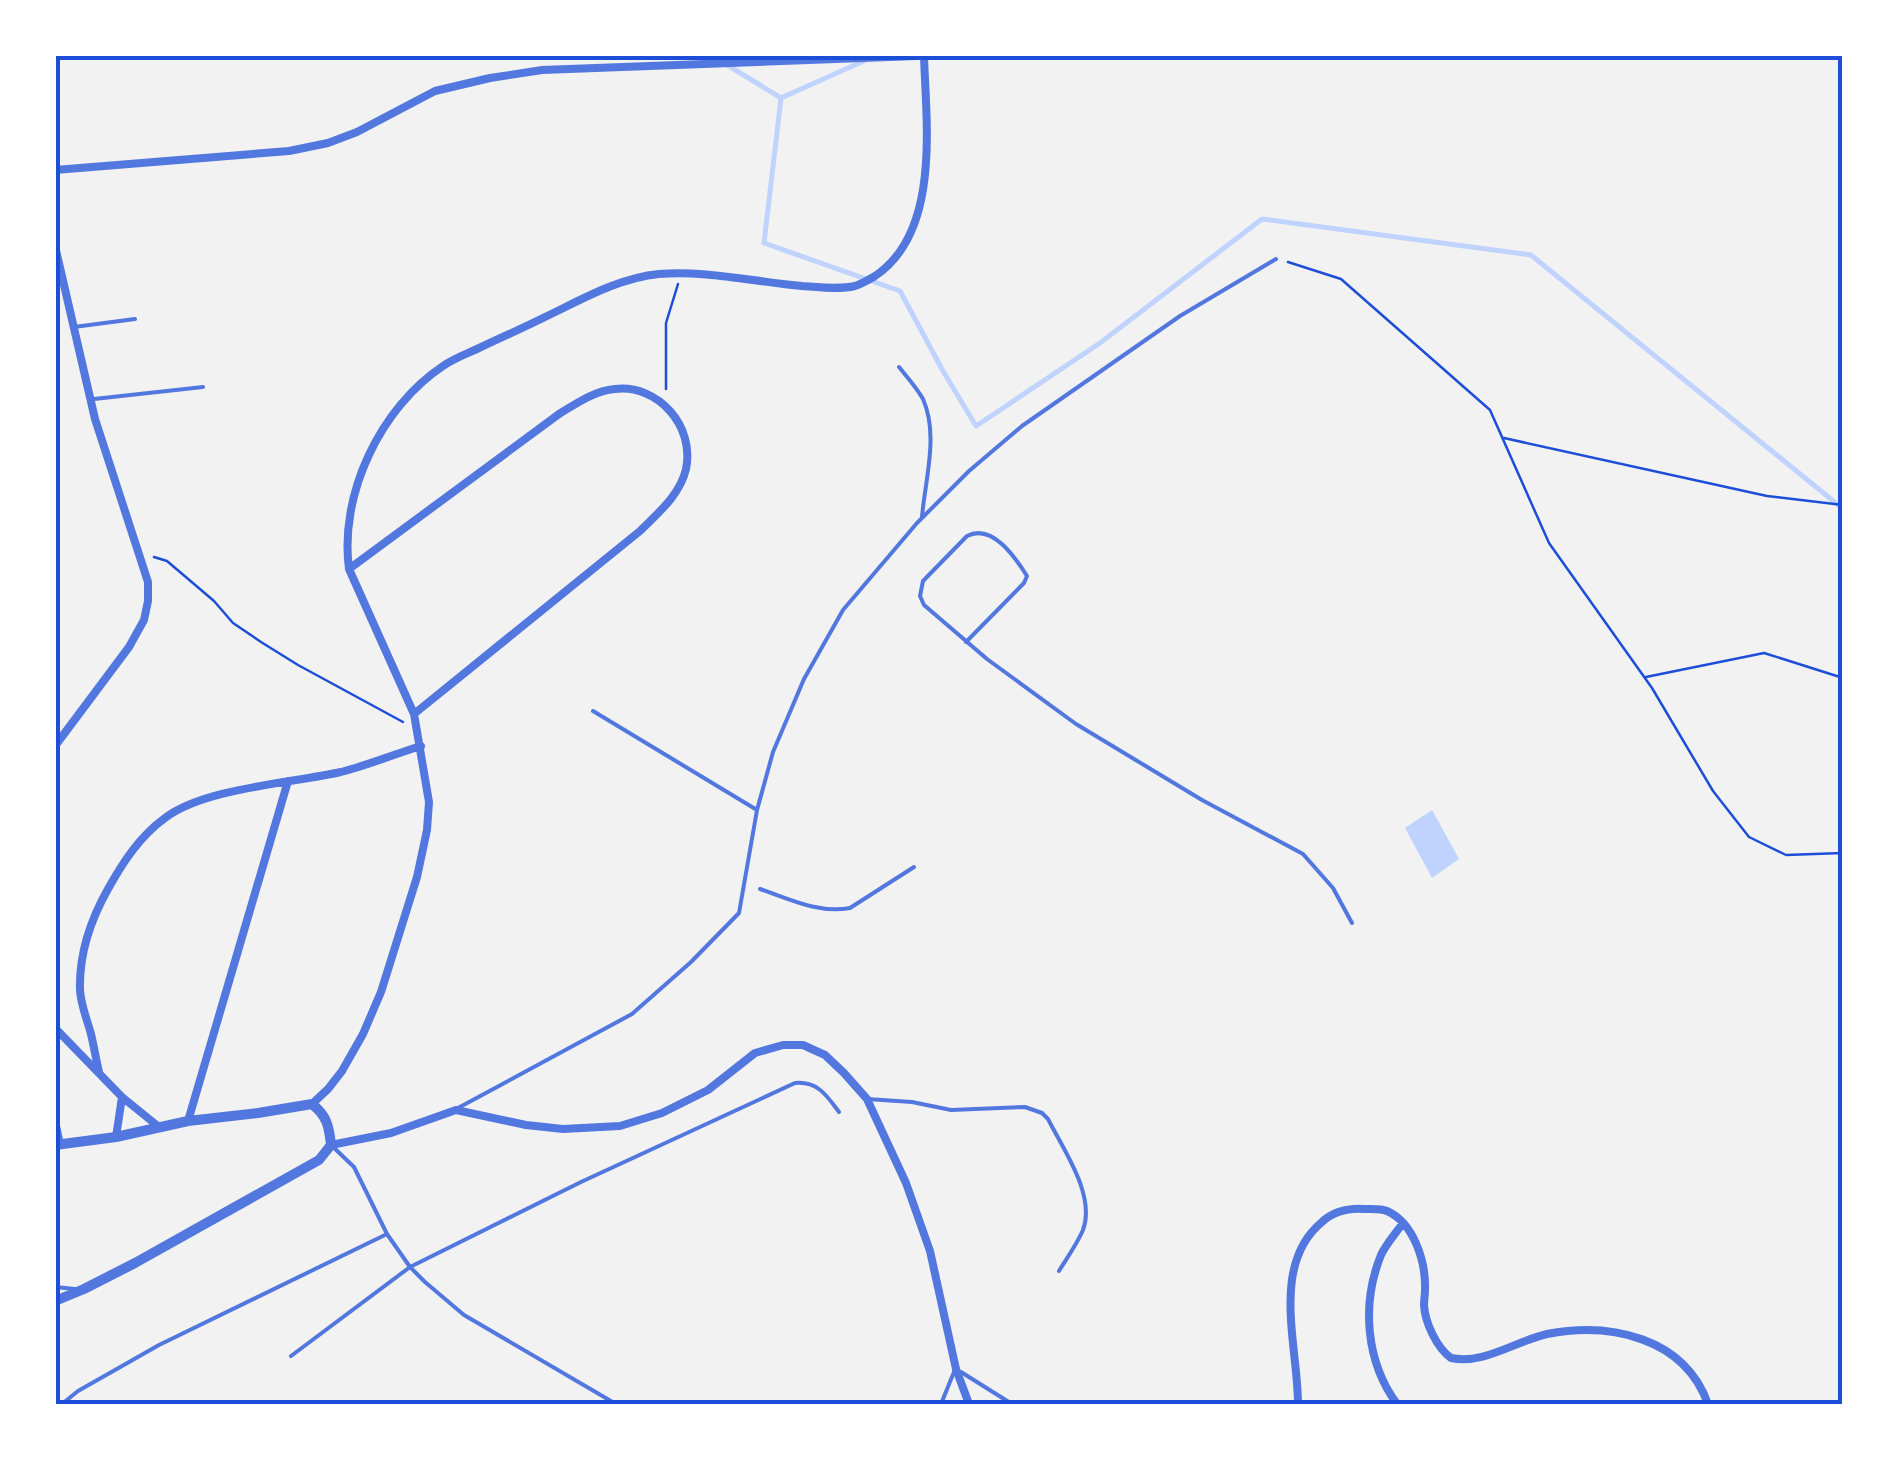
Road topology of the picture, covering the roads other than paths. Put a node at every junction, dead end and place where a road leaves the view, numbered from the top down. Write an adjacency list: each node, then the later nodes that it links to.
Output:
1 (943, 55): 2 (street)
2 (924, 56): 3 (street); 12 (street)
3 (55, 170)
4 (55, 246): 7 (street)
5 (1276, 258): 11 (lane)
6 (135, 319): 7 (lane)
7 (74, 327): 10 (street)
8 (899, 367): 11 (lane)
9 (203, 386): 10 (lane)
10 (91, 399): 16 (street)
11 (922, 517): 19 (lane)
12 (349, 570): 15 (street); 15 (street)
13 (966, 642): 13 (lane); 22 (lane)
14 (592, 711): 19 (lane)
15 (414, 714): 17 (street)
16 (55, 746)
17 (421, 746): 18 (street); 27 (street)
18 (288, 781): 24 (street); 31 (street)
19 (757, 810): 28 (lane)
20 (914, 867): 21 (lane)
21 (760, 889)
22 (1352, 923)
23 (55, 1028): 24 (street)
24 (99, 1072): 25 (street)
25 (122, 1096): 32 (street); 33 (street)
26 (867, 1099): 28 (street); 39 (lane); 44 (street)
27 (312, 1104): 31 (street); 35 (street)
28 (456, 1110): 35 (street)
29 (55, 1112): 34 (lane)
30 (839, 1112): 38 (lane)
31 (188, 1121): 32 (street)
32 (159, 1127): 33 (street)
33 (116, 1137): 34 (street)
34 (58, 1144)
35 (331, 1145): 37 (lane); 41 (street)
36 (1404, 1223): 50 (street); 51 (street); 52 (street)
37 (387, 1234): 38 (lane); 45 (lane)
38 (410, 1268): 43 (lane); 46 (lane)
39 (1059, 1271)
40 (55, 1287): 41 (lane)
41 (84, 1289): 42 (street)
42 (55, 1301)
43 (290, 1356)
44 (956, 1369): 47 (lane); 48 (street); 49 (lane)
45 (62, 1404)
46 (616, 1404)
47 (942, 1404)
48 (969, 1404)
49 (1012, 1404)
50 (1298, 1404)
51 (1398, 1404)
52 (1708, 1404)

